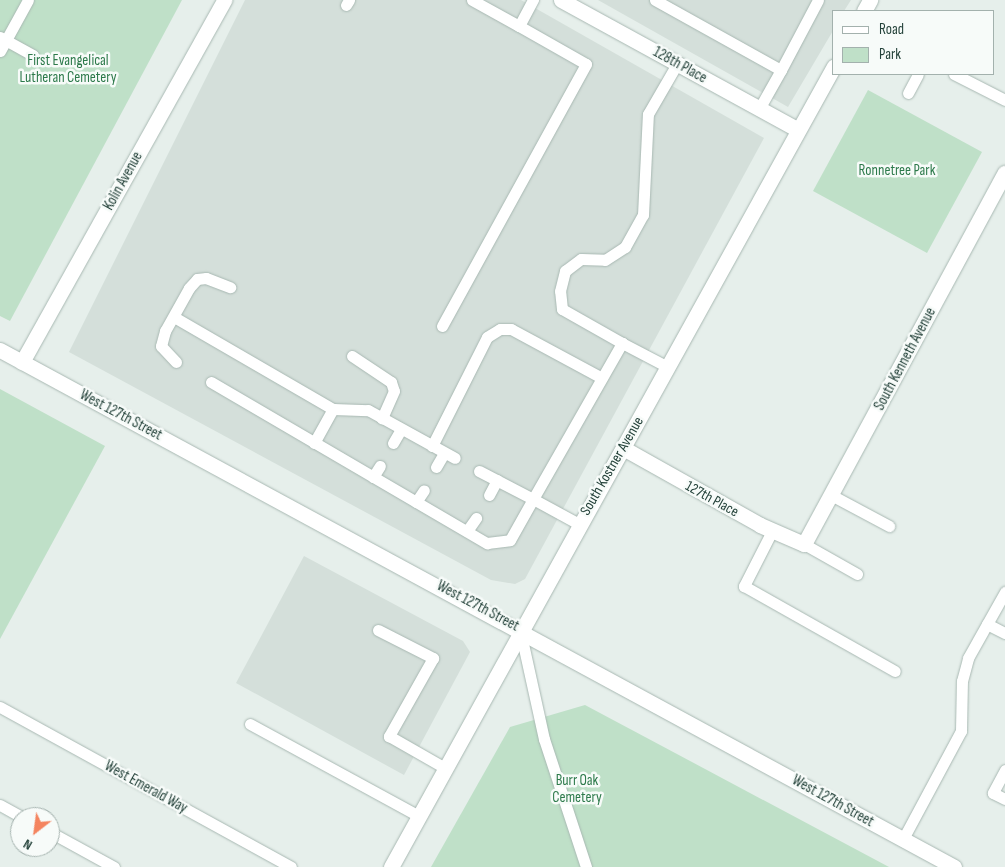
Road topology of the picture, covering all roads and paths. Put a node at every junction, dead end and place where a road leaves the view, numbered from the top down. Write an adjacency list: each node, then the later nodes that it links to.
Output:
1 (28, 0): 9 (lane)
2 (224, 0): 28 (street, Kolin Avenue)
3 (472, 0): 8 (lane)
4 (533, 0): 8 (lane)
5 (561, 0): 12 (street, 128th Place)
6 (655, 0): 13 (lane)
7 (818, 0): 13 (lane)
8 (519, 26): 24 (lane)
9 (3, 39): 10 (lane); 11 (lane)
10 (0, 51)
11 (33, 55)
12 (678, 64): 19 (street, 128th Place); 25 (lane)
13 (781, 70): 19 (lane)
14 (832, 70): 20 (street, South Kostner Avenue)
15 (917, 75): 17 (lane)
16 (956, 75): 18 (lane)
17 (908, 93)
18 (1005, 100)
19 (759, 109): 20 (street, 128th Place)
20 (798, 130): 30 (street, South Kostner Avenue)
21 (1005, 173): 49 (street, South Kenneth Avenue)
22 (230, 288): 23 (lane)
23 (174, 317): 29 (lane); 33 (lane)
24 (442, 326)
25 (622, 343): 30 (lane); 31 (lane)
26 (0, 350): 28 (street, West 127th Street)
27 (352, 356): 34 (lane)
28 (22, 362): 61 (street, West 127th Street)
29 (176, 362)
30 (668, 367): 39 (street, South Kostner Avenue)
31 (602, 378): 38 (lane); 50 (lane)
32 (211, 382): 36 (lane)
33 (333, 409): 34 (lane); 36 (lane)
34 (382, 418): 35 (lane)
35 (401, 429): 37 (lane); 38 (lane)
36 (314, 443): 45 (lane)
37 (393, 443)
38 (432, 446): 40 (lane)
39 (623, 448): 53 (street, South Kostner Avenue); 56 (street, 127th Place)
40 (444, 452): 41 (lane); 43 (lane)
41 (455, 458)
42 (380, 466): 45 (lane)
43 (436, 468)
44 (479, 471): 46 (lane)
45 (373, 477): 51 (lane)
46 (497, 480): 48 (lane); 50 (lane)
47 (424, 490): 51 (lane)
48 (489, 495)
49 (831, 495): 54 (lane); 57 (street, South Kenneth Avenue)
50 (533, 499): 53 (lane); 55 (lane)
51 (416, 502): 55 (lane)
52 (476, 518): 55 (lane)
53 (579, 524): 61 (street, South Kostner Avenue)
54 (889, 526)
55 (467, 531)
56 (772, 531): 57 (street, 127th Place); 64 (lane)
57 (804, 544): 58 (lane)
58 (857, 574)
59 (1005, 592): 60 (lane)
60 (987, 624): 63 (lane); 72 (lane)
61 (519, 628): 67 (street, South Kostner Avenue); 72 (street, West 127th Street); 73 (lane)
62 (378, 630): 67 (lane)
63 (1005, 633)
64 (895, 671)
65 (0, 707): 75 (lane, West Emerald Way)
66 (250, 724): 70 (lane)
67 (444, 768): 70 (street, South Kostner Avenue)
68 (1005, 770): 69 (lane)
69 (1005, 799)
70 (419, 816): 76 (street, South Kostner Avenue)
71 (60, 837): 74 (lane)
72 (903, 839): 77 (street, West 127th Street)
73 (586, 866)
74 (114, 867)
75 (292, 867)
76 (391, 867)
77 (954, 867)

